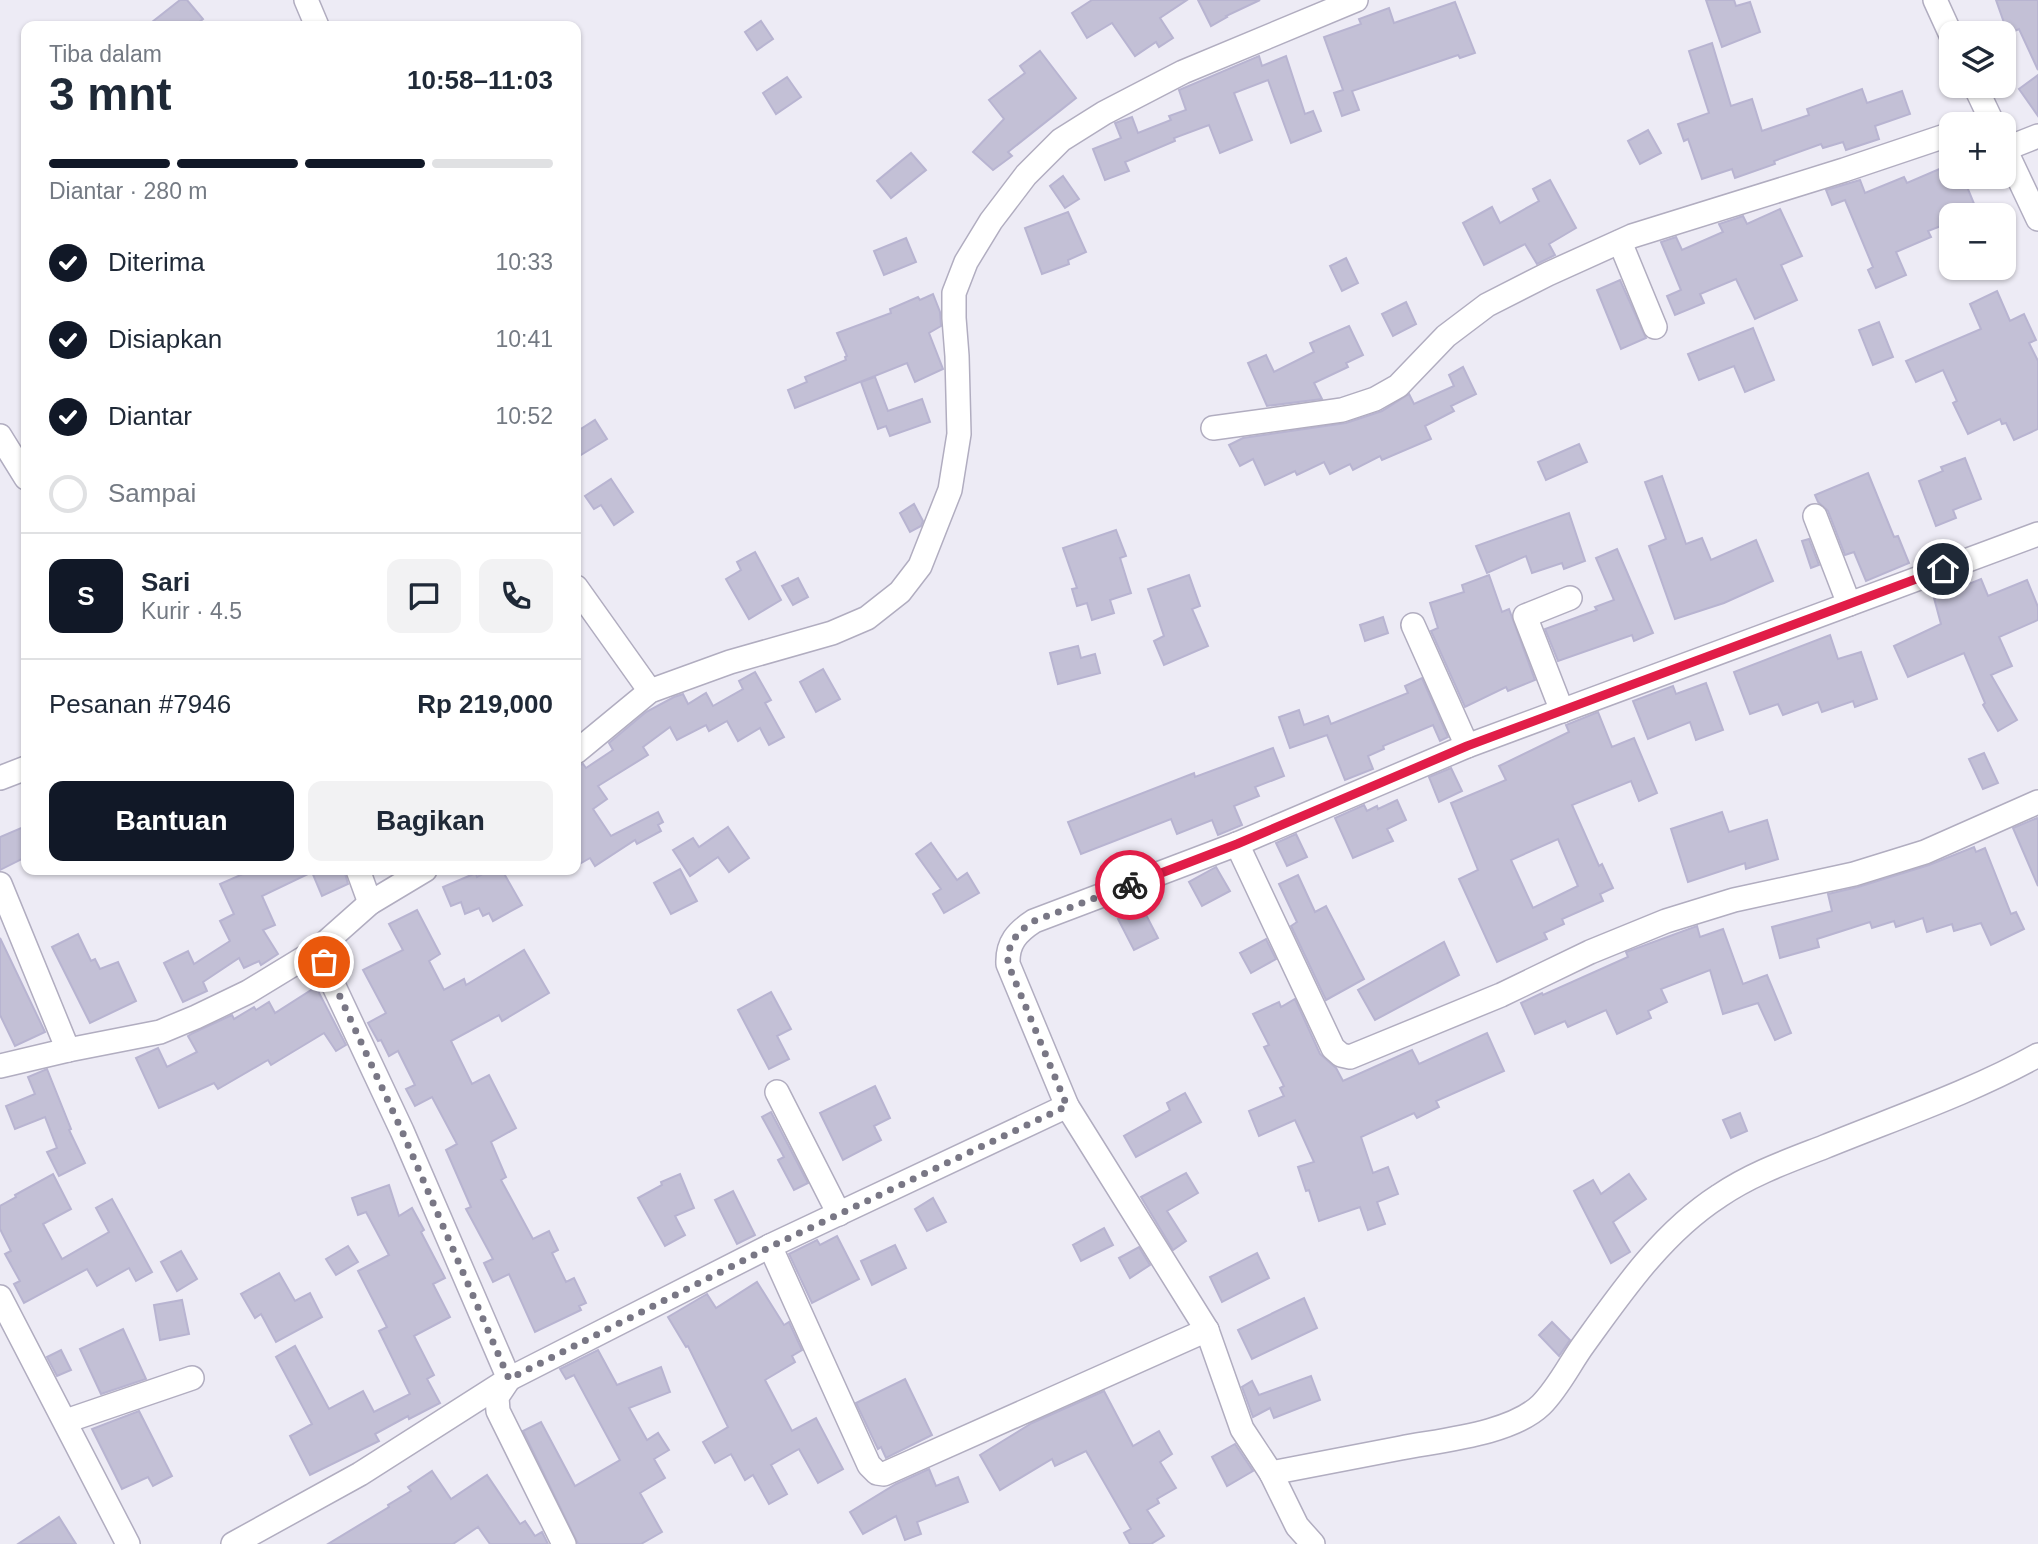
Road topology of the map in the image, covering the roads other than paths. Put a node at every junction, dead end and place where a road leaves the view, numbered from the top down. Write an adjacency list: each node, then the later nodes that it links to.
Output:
1 (306, 0): 4 (street)
2 (1356, 0): 22 (street)
3 (1935, 0): 5 (street)
4 (315, 21)
5 (1945, 21)
6 (2038, 136): 8 (street)
7 (1939, 138): 11 (street)
8 (2016, 144)
9 (2016, 173): 10 (street)
10 (2038, 219)
11 (1620, 242): 12 (street); 13 (street)
12 (1655, 327)
13 (1213, 428)
14 (0, 436): 15 (street)
15 (21, 470)
16 (1815, 516): 20 (street)
17 (2038, 534): 20 (street)
18 (581, 594): 22 (street)
19 (1570, 598): 23 (street)
20 (1849, 604): 23 (street)
21 (1413, 625): 24 (street)
22 (650, 691): 25 (street)
23 (1562, 711): 24 (street)
24 (1467, 746): 29 (street)
25 (581, 748)
26 (21, 770): 27 (street)
27 (0, 778)
28 (2038, 802): 29 (street)
29 (1237, 844): 39 (street)
30 (360, 875): 33 (street)
31 (417, 875): 33 (street)
32 (0, 884): 35 (street)
33 (370, 903): 34 (street)
34 (317, 950): 35 (street); 45 (street)
35 (68, 1050): 37 (street)
36 (2038, 1055): 47 (street)
37 (0, 1066)
38 (777, 1092): 40 (street)
39 (1067, 1106): 40 (street); 43 (street)
40 (839, 1214): 41 (street)
41 (770, 1247): 43 (street); 45 (street)
42 (0, 1297): 46 (street)
43 (1207, 1331): 47 (street)
44 (192, 1378): 46 (street)
45 (509, 1379): 49 (street); 50 (street)
46 (66, 1421): 48 (street)
47 (1271, 1473): 51 (street)
48 (128, 1544)
49 (233, 1544)
50 (564, 1544)
51 (1313, 1544)

